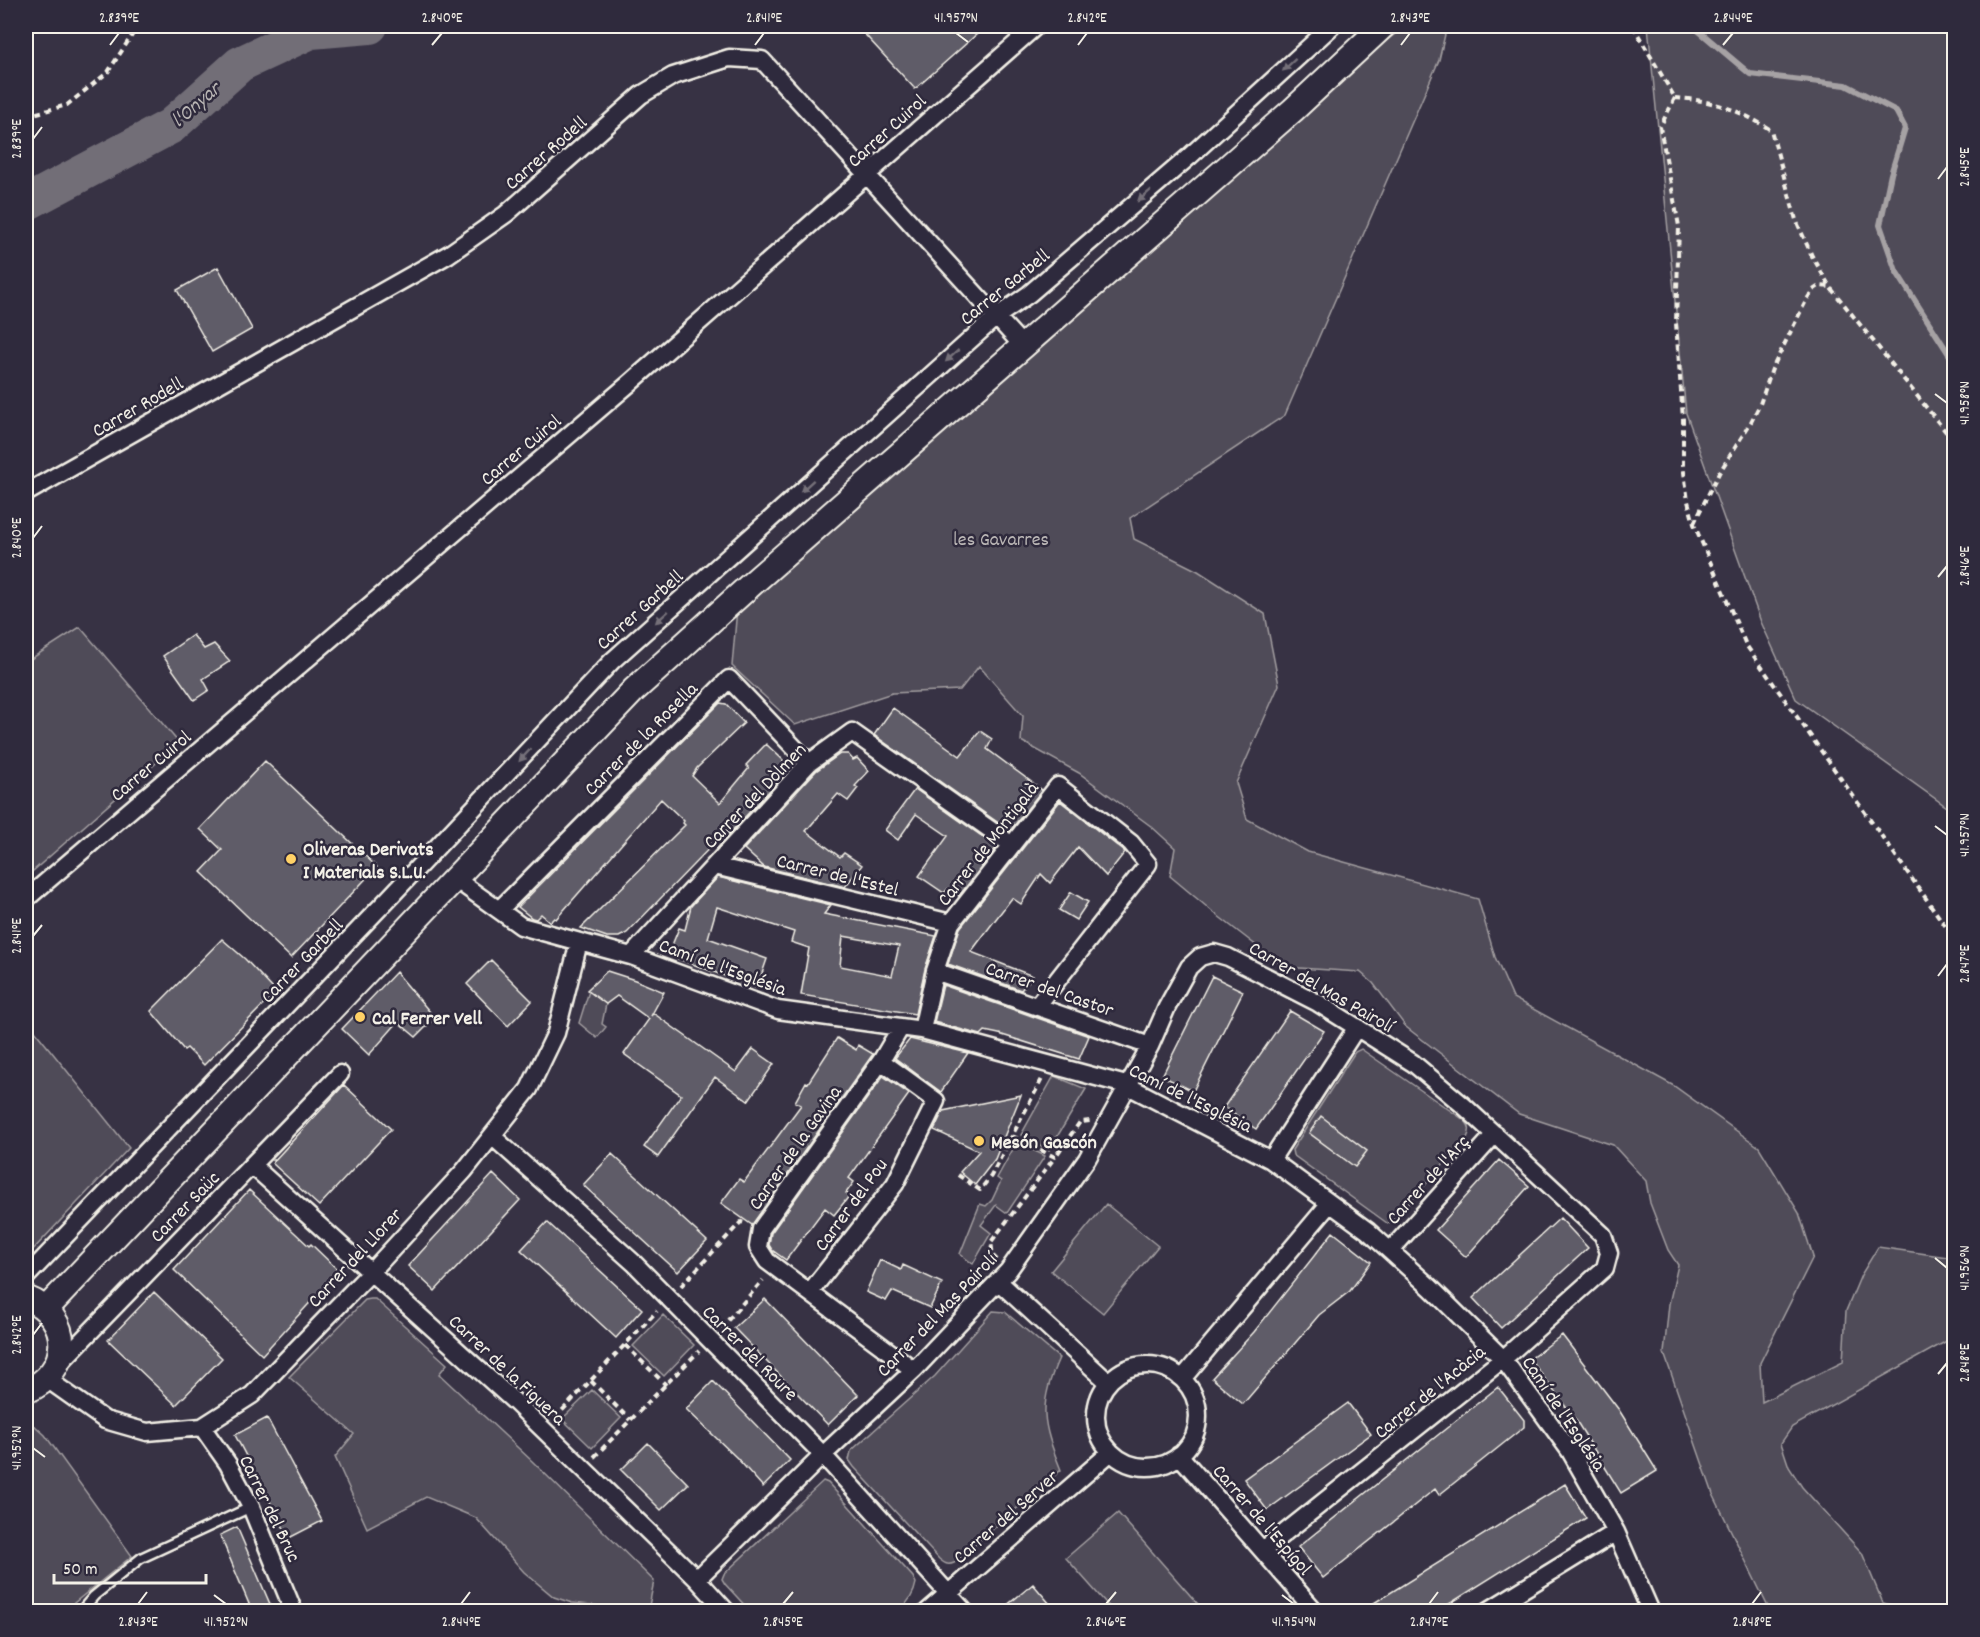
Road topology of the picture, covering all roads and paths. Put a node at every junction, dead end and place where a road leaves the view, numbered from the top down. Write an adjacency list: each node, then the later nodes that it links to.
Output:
1 (138, 26): 7 (path)
2 (1035, 26): 8 (street, Carrer Cuirol)
3 (1332, 26): 10 (street, Carrer Garbell, one-way to 10)
4 (1383, 26): 11 (main road)
5 (1633, 26): 6 (path)
6 (1675, 98): 9 (path); 14 (path)
7 (26, 116)
8 (867, 175): 10 (street, Carrer Rodell); 13 (street, Carrer Rodell); 19 (street, Carrer Cuirol)
9 (1830, 287): 12 (path); 14 (path)
10 (996, 317): 11 (street, Carrer Rodell); 49 (street, Carrer Garbell, one-way to 49)
11 (1023, 346): 18 (main road)
12 (1954, 442)
13 (26, 493)
14 (1694, 524): 22 (path)
15 (809, 763): 16 (street, Carrer del Dòlmen); 17 (street, Carrer del Dòlmen); 20 (street, Carrer de la Rosella)
16 (1012, 845): 21 (street, Carrer de Montigalà); 26 (street, Carrer de Montigalà)
17 (716, 866): 21 (street, Carrer de l'Estel); 24 (street, Carrer del Dòlmen)
18 (454, 878): 20 (street, Camí de l'Església); 53 (main road)
19 (26, 899)
20 (499, 910): 23 (street, Camí de l'Església)
21 (951, 923): 25 (street, Carrer de Montigalà)
22 (1954, 938)
23 (579, 942): 24 (street, Camí de l'Església); 37 (street, Carrer del Llorer)
24 (631, 956): 27 (street, Camí de l'Església)
25 (935, 971): 26 (street, Carrer del Castor); 29 (street, Carrer de Montigalà)
26 (1037, 1006): 30 (street, Carrer del Castor)
27 (901, 1027): 29 (street, Camí de l'Església); 31 (street, Carrer de la Gavina)
28 (1357, 1027): 30 (street, Carrer del Mas Pairolí); 36 (street, Carrer del Mas Pairolí); 40 (street)
29 (922, 1030): 32 (street, Camí de l'Església)
30 (1150, 1046): 34 (street, Carrer del Mas Pairolí)
31 (881, 1061): 44 (street, Carrer de la Gavina); 51 (street, Carrer del Pou)
32 (1049, 1065): 34 (street, Camí de l'Església); 38 (path)
33 (340, 1074): 41 (street, Carrer Saüc)
34 (1126, 1085): 35 (street, Carrer del Mas Pairolí); 40 (street, Camí de l'Església)
35 (1108, 1120): 39 (path); 50 (street, Carrer del Mas Pairolí)
36 (1495, 1134): 45 (street, Carrer de l'Arç); 46 (street, Carrer del Mas Pairolí)
37 (492, 1136): 48 (street, Carrer del Llorer); 52 (street, Carrer del Roure)
38 (1012, 1136): 39 (path); 42 (path)
39 (1055, 1157): 50 (path)
40 (1271, 1160): 43 (street, Camí de l'Església)
41 (253, 1166): 48 (street, Carrer de la Figuera); 58 (street, Carrer Saüc)
42 (958, 1175)
43 (1330, 1203): 45 (street, Camí de l'Església); 59 (street)
44 (761, 1229): 47 (street, Carrer de la Gavina); 52 (path)
45 (1390, 1251): 56 (street, Camí de l'Església)
46 (1609, 1253): 56 (street, Carrer de l'Acàcia)
47 (775, 1266): 51 (street, Carrer de la Gavina); 54 (path)
48 (371, 1272): 65 (street, Carrer del Llorer); 66 (street, Carrer de la Figuera)
49 (26, 1276)
50 (1003, 1276): 57 (street, Carrer del Mas Pairolí); 61 (street)
51 (810, 1292): 57 (street, Carrer de la Gavina)
52 (669, 1299): 54 (street, Carrer del Roure); 55 (path)
53 (36, 1304): 58 (main road)
54 (710, 1340): 62 (path); 68 (street, Carrer del Roure)
55 (625, 1345): 60 (path); 62 (path)
56 (1503, 1359): 72 (street, Camí de l'Església); 73 (street, Carrer de l'Acàcia)
57 (914, 1370): 68 (street, Carrer del Mas Pairolí)
58 (52, 1373): 63 (main road); 65 (street, Carrer del Llorer)
59 (1182, 1379): 61 (street); 69 (street)
60 (591, 1381): 64 (path); 66 (path)
61 (1108, 1382): 67 (street)
62 (666, 1385): 64 (path)
63 (26, 1391)
64 (630, 1420): 70 (path)
65 (202, 1427): 71 (street, Carrer del Bruc)
66 (544, 1430): 70 (street, Carrer de la Figuera)
67 (1111, 1452): 69 (street); 75 (street, Carrer del Server)
68 (823, 1455): 74 (street, Carrer del Mas Pairolí); 75 (street, Carrer del Roure)
69 (1179, 1455): 73 (street, Carrer de l'Espígol)
70 (583, 1468): 74 (street, Carrer de la Figuera)
71 (251, 1507): 76 (lane); 77 (street, Carrer del Bruc)
72 (1616, 1532): 82 (street); 83 (street, Camí de l'Església)
73 (1263, 1550): 81 (street, Carrer de l'Espígol)
74 (697, 1579): 78 (street, Carrer de la Figuera)
75 (949, 1592): 79 (street, Carrer del Server); 80 (street, Carrer del Roure)
76 (80, 1611)
77 (294, 1611)
78 (727, 1611)
79 (927, 1611)
80 (965, 1611)
81 (1316, 1611)
82 (1486, 1611)
83 (1651, 1611)

